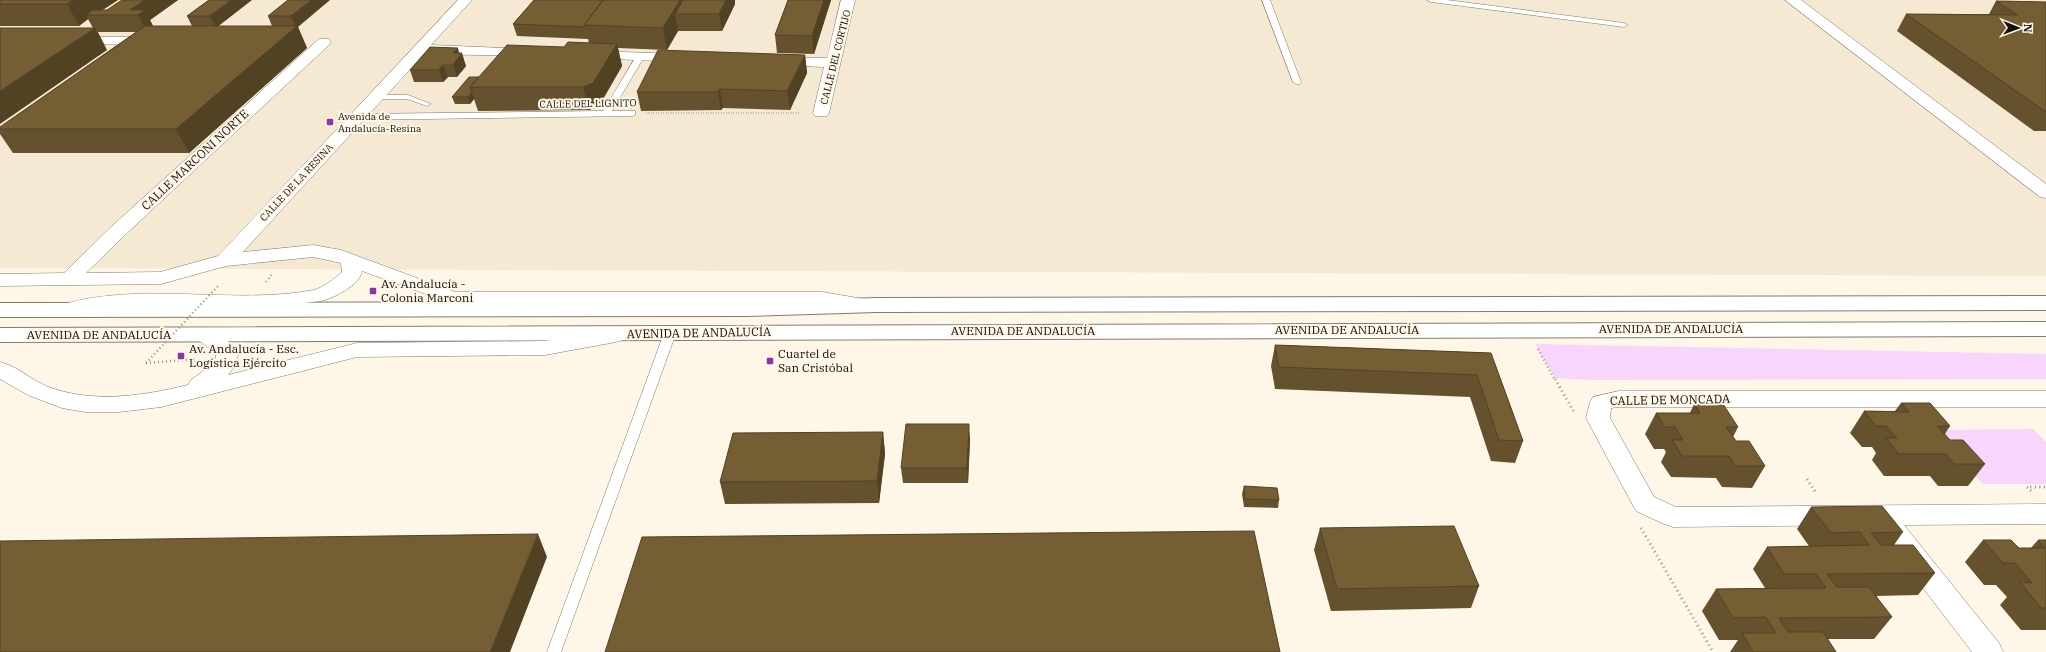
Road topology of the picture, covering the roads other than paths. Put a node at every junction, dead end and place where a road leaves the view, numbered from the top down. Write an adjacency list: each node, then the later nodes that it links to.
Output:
1 (465, 0): 11 (street, CALLE DE LA RESINA)
2 (848, 0): 17 (street, CALLE DEL CORTIJO)
3 (1266, 0): 18 (lane)
4 (1431, 0): 6 (lane)
5 (1792, 0): 25 (street)
6 (1444, 1): 7 (lane)
7 (1624, 25)
8 (63, 41): 9 (street)
9 (166, 42)
10 (300, 42): 29 (street, CALLE MARCONI NORTE)
11 (420, 49): 12 (street); 19 (street, CALLE DE LA RESINA)
12 (545, 53)
13 (577, 54): 14 (street)
14 (640, 57): 15 (street); 21 (lane)
15 (694, 58)
16 (764, 61): 17 (street)
17 (833, 63): 23 (street, CALLE DEL CORTIJO)
18 (1297, 82)
19 (374, 97): 20 (lane); 24 (street, CALLE DE LA RESINA)
20 (427, 104)
21 (606, 113): 22 (lane, CALLE DEL LIGNITO); 24 (lane, CALLE DEL LIGNITO)
22 (632, 113)
23 (821, 114)
24 (356, 117): 26 (street, CALLE DE LA RESINA)
25 (2046, 193)
26 (225, 260): 27 (street, AVENIDA DE ANDALUCÍA); 29 (street, AVENIDA DE ANDALUCÍA)
27 (350, 260): 31 (street, AVENIDA DE ANDALUCÍA); 32 (street, AVENIDA DE ANDALUCÍA)
28 (0, 280): 29 (street, AVENIDA DE ANDALUCÍA)
29 (68, 280)
30 (2046, 303): 31 (main road, AVENIDA DE ANDALUCÍA)
31 (877, 305): 32 (main road, AVENIDA DE ANDALUCÍA)
32 (61, 309): 33 (main road, AVENIDA DE ANDALUCÍA)
33 (0, 310)
34 (2046, 329): 35 (main road, AVENIDA DE ANDALUCÍA)
35 (670, 333): 36 (main road, AVENIDA DE ANDALUCÍA); 44 (lane)
36 (620, 334): 38 (main road, AVENIDA DE ANDALUCÍA); 40 (street)
37 (0, 335): 38 (main road, AVENIDA DE ANDALUCÍA)
38 (205, 335): 40 (street)
39 (0, 369): 40 (street)
40 (182, 393)
41 (2046, 399): 43 (street, CALLE DE MONCADA)
42 (2046, 514): 43 (street, CALLE DE MONCADA)
43 (1882, 515): 45 (street)
44 (554, 652)
45 (1989, 652)

